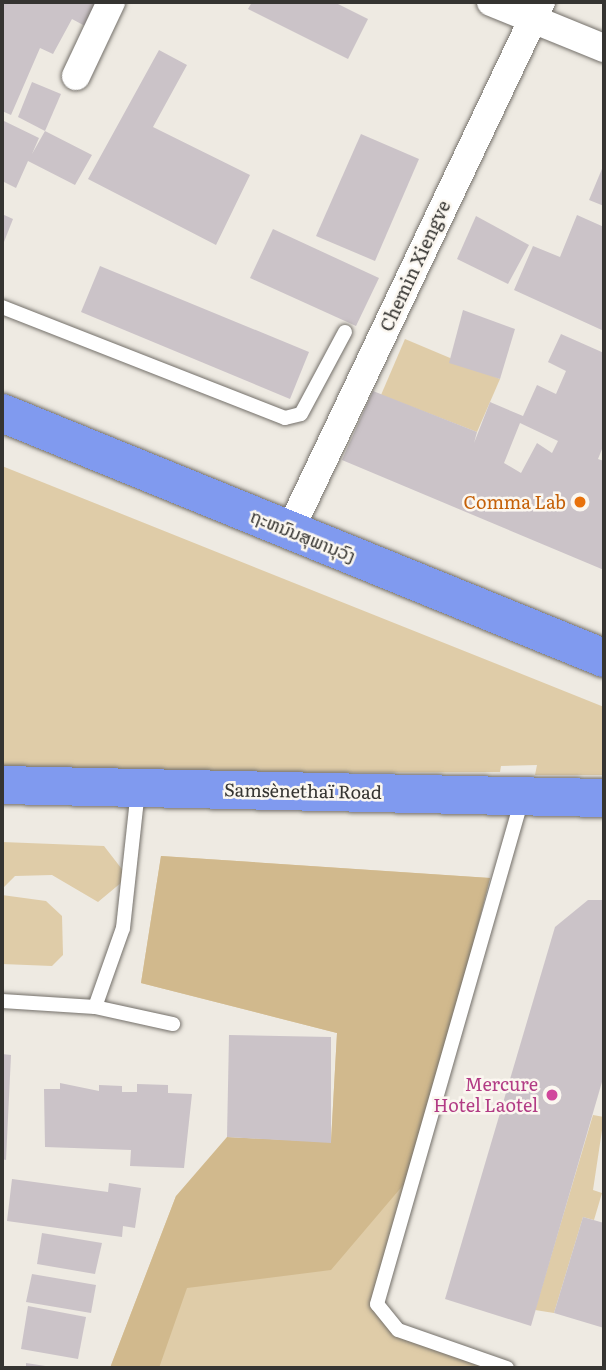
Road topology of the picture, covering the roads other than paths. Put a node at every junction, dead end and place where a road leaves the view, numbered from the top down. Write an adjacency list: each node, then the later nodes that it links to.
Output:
1 (111, 2): 5 (street)
2 (491, 2): 3 (street)
3 (537, 11): 4 (street); 9 (street, Chemin Xiengve)
4 (604, 48)
5 (76, 76)
6 (2, 307): 7 (lane)
7 (345, 332)
8 (2, 413): 9 (highway, ຖະຫນົນສຸພານຸວົງ)
9 (289, 530): 10 (highway, ຖະຫນົນສຸພານຸວົງ)
10 (604, 658)
11 (2, 785): 12 (highway, Samsènethaï Road)
12 (138, 788): 13 (highway, Samsènethaï Road); 16 (lane)
13 (523, 796): 14 (highway, Samsènethaï Road); 18 (lane)
14 (604, 798)
15 (2, 1001): 16 (lane)
16 (95, 1007): 17 (lane)
17 (173, 1024)
18 (507, 1368)

